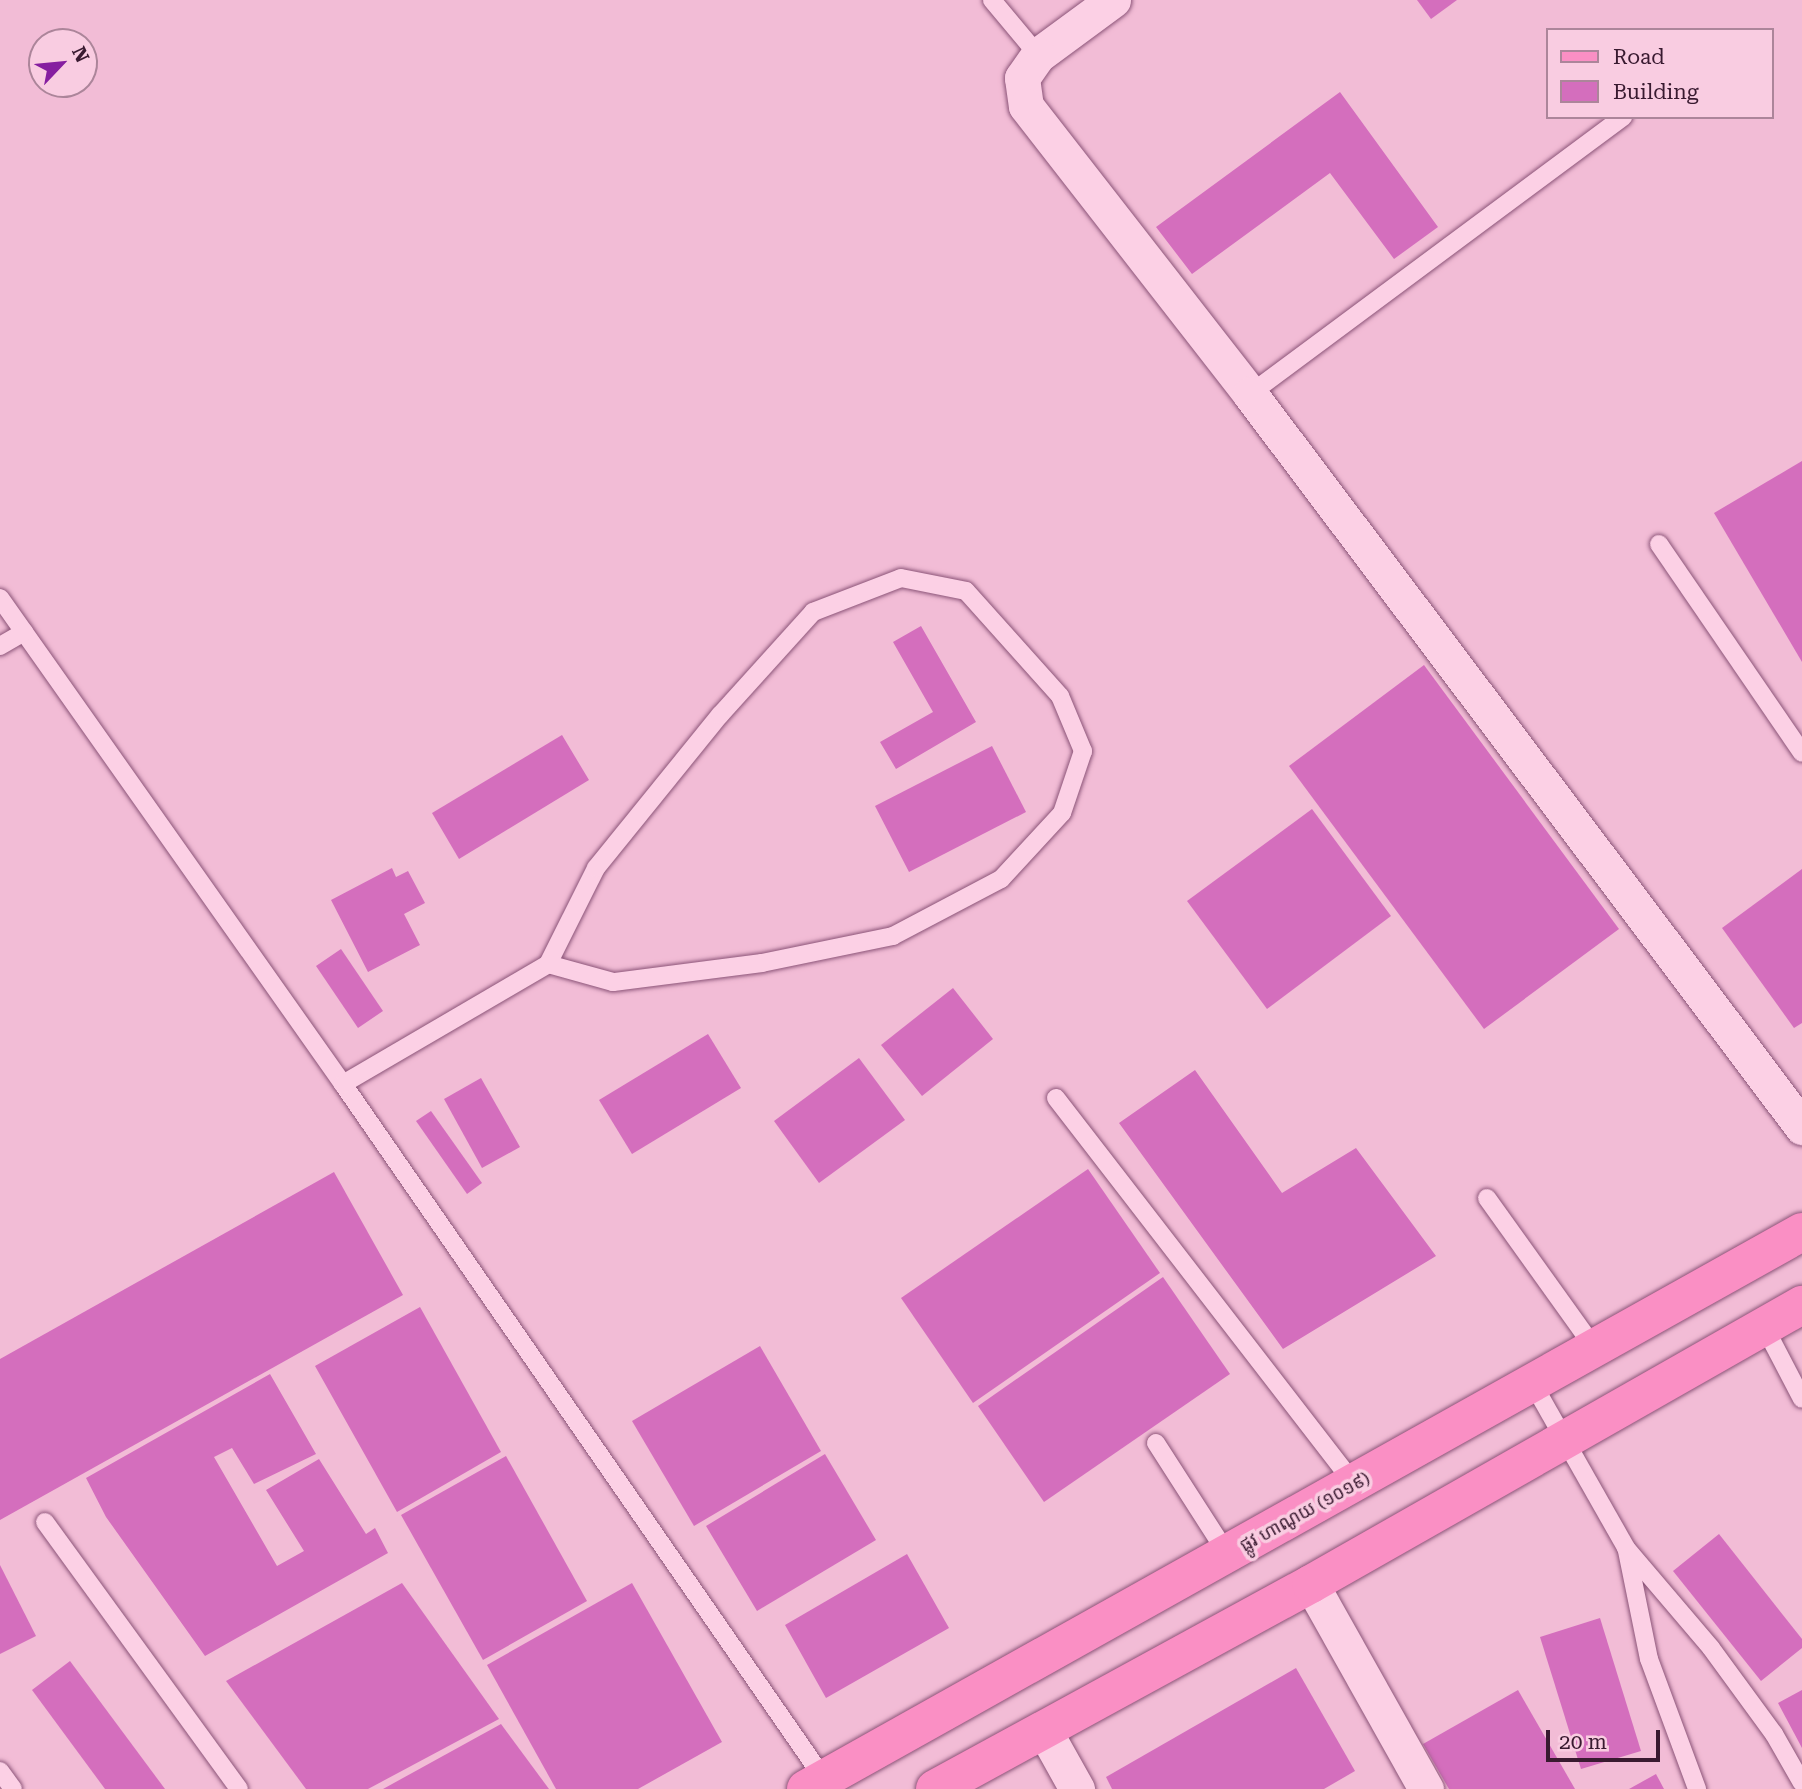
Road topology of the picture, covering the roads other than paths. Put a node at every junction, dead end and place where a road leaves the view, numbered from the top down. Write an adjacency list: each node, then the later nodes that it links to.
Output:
1 (992, 0): 3 (lane)
2 (1113, 0): 3 (street)
3 (1038, 55): 5 (street)
4 (1620, 119): 5 (lane)
5 (1250, 394): 14 (street)
6 (1659, 544): 10 (lane)
7 (0, 598): 8 (lane)
8 (24, 632): 9 (lane); 12 (lane)
9 (0, 646)
10 (1802, 753)
11 (548, 964): 11 (lane); 12 (lane)
12 (343, 1084): 32 (lane)
13 (1056, 1098): 24 (lane)
14 (1802, 1127)
15 (1487, 1198): 19 (lane)
16 (1802, 1231): 19 (main road, ផ្លូវ ហាណូយ (១០១៩))
17 (1802, 1305): 18 (main road)
18 (1764, 1326): 21 (lane); 22 (main road)
19 (1595, 1349): 20 (main road, ផ្លូវ ហាណូយ (១០១៩))
20 (1533, 1384): 22 (lane); 24 (main road, ផ្លូវ ហាណូយ (១០១៩))
21 (1802, 1399)
22 (1564, 1441): 26 (lane); 28 (main road)
23 (1156, 1443): 27 (lane)
24 (1355, 1485): 27 (main road, ផ្លូវ ហាណូយ (១០១៩))
25 (44, 1522): 34 (lane)
26 (1626, 1548): 31 (lane); 38 (lane)
27 (1228, 1555): 32 (main road, ផ្លូវ ហាណូយ (១០១៩))
28 (1311, 1584): 29 (main road); 37 (street)
29 (1044, 1730): 35 (main road); 36 (street)
30 (0, 1771): 33 (lane)
31 (1802, 1783)
32 (815, 1784)
33 (13, 1789)
34 (239, 1789)
35 (935, 1789)
36 (1077, 1789)
37 (1426, 1789)
38 (1697, 1789)

